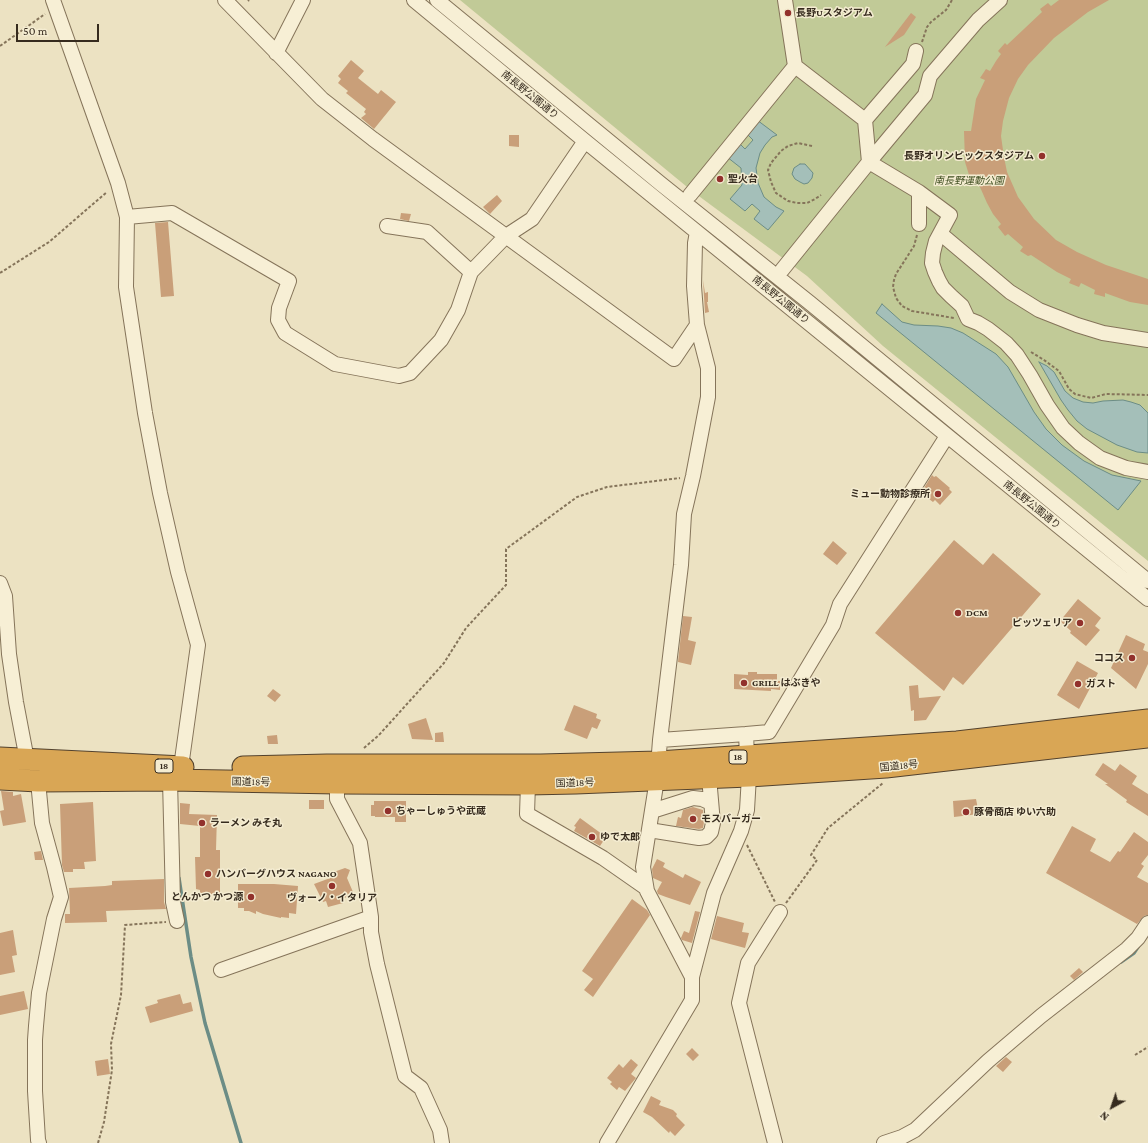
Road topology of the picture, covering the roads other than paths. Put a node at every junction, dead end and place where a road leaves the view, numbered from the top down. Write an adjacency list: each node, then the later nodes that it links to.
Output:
1 (225, 0): 9 (street)
2 (303, 0): 9 (street)
3 (414, 0): 12 (street, 南長野公園通り)
4 (437, 0): 28 (street, 南長野公園通り)
5 (785, 0): 10 (street)
6 (1000, 0): 13 (street)
7 (54, 4): 16 (street)
8 (916, 51): 11 (street)
9 (276, 53): 21 (street)
10 (795, 66): 11 (street); 15 (street)
11 (865, 120): 13 (street)
12 (585, 141): 19 (street, 南長野公園通り); 21 (street)
13 (869, 162): 14 (street); 22 (street)
14 (919, 192): 17 (street); 20 (street)
15 (690, 195)
16 (127, 217): 23 (street); 39 (street)
17 (919, 224)
18 (387, 226): 23 (street)
19 (697, 232): 24 (street); 26 (street, 南長野公園通り)
20 (941, 234): 25 (street); 27 (street)
21 (506, 236): 23 (street); 24 (street)
22 (782, 270)
23 (471, 272)
24 (697, 325): 34 (street)
25 (1148, 340)
26 (947, 436): 30 (street, 南長野公園通り); 32 (street)
27 (1148, 472)
28 (1148, 581)
29 (0, 583): 36 (street)
30 (1148, 600)
31 (1148, 720): 37 (highway, 国道18号 / 18)
32 (746, 734): 34 (street); 37 (street)
33 (1148, 737): 37 (highway, 国道18号 / 18)
34 (660, 740): 38 (street)
35 (0, 758): 36 (highway, 国道18号 / 18)
36 (28, 760): 39 (highway, 国道18号 / 18)
37 (748, 766): 38 (highway, 国道18号 / 18); 40 (highway, 国道18号 / 18); 54 (street)
38 (657, 771): 39 (highway, 国道18号 / 18); 40 (highway, 国道18号 / 18); 44 (highway, 国道18号 / 18); 46 (street)
39 (175, 773): 42 (highway, 国道18号 / 18); 43 (highway, 国道18号 / 18); 51 (street)
40 (709, 777): 45 (street)
41 (0, 779): 42 (highway, 国道18号 / 18)
42 (38, 780): 55 (street)
43 (337, 783): 44 (highway, 国道18号 / 18); 50 (street)
44 (528, 784): 48 (street)
45 (711, 803): 46 (street); 47 (street)
46 (652, 811): 47 (street)
47 (649, 830): 48 (street)
48 (646, 888): 54 (street)
49 (780, 912): 58 (street)
50 (371, 917): 53 (street); 56 (street)
51 (177, 921)
52 (1148, 923): 59 (street)
53 (221, 970)
54 (692, 977): 57 (street)
55 (39, 1143)
56 (442, 1143)
57 (607, 1143)
58 (775, 1143)
59 (884, 1143)

